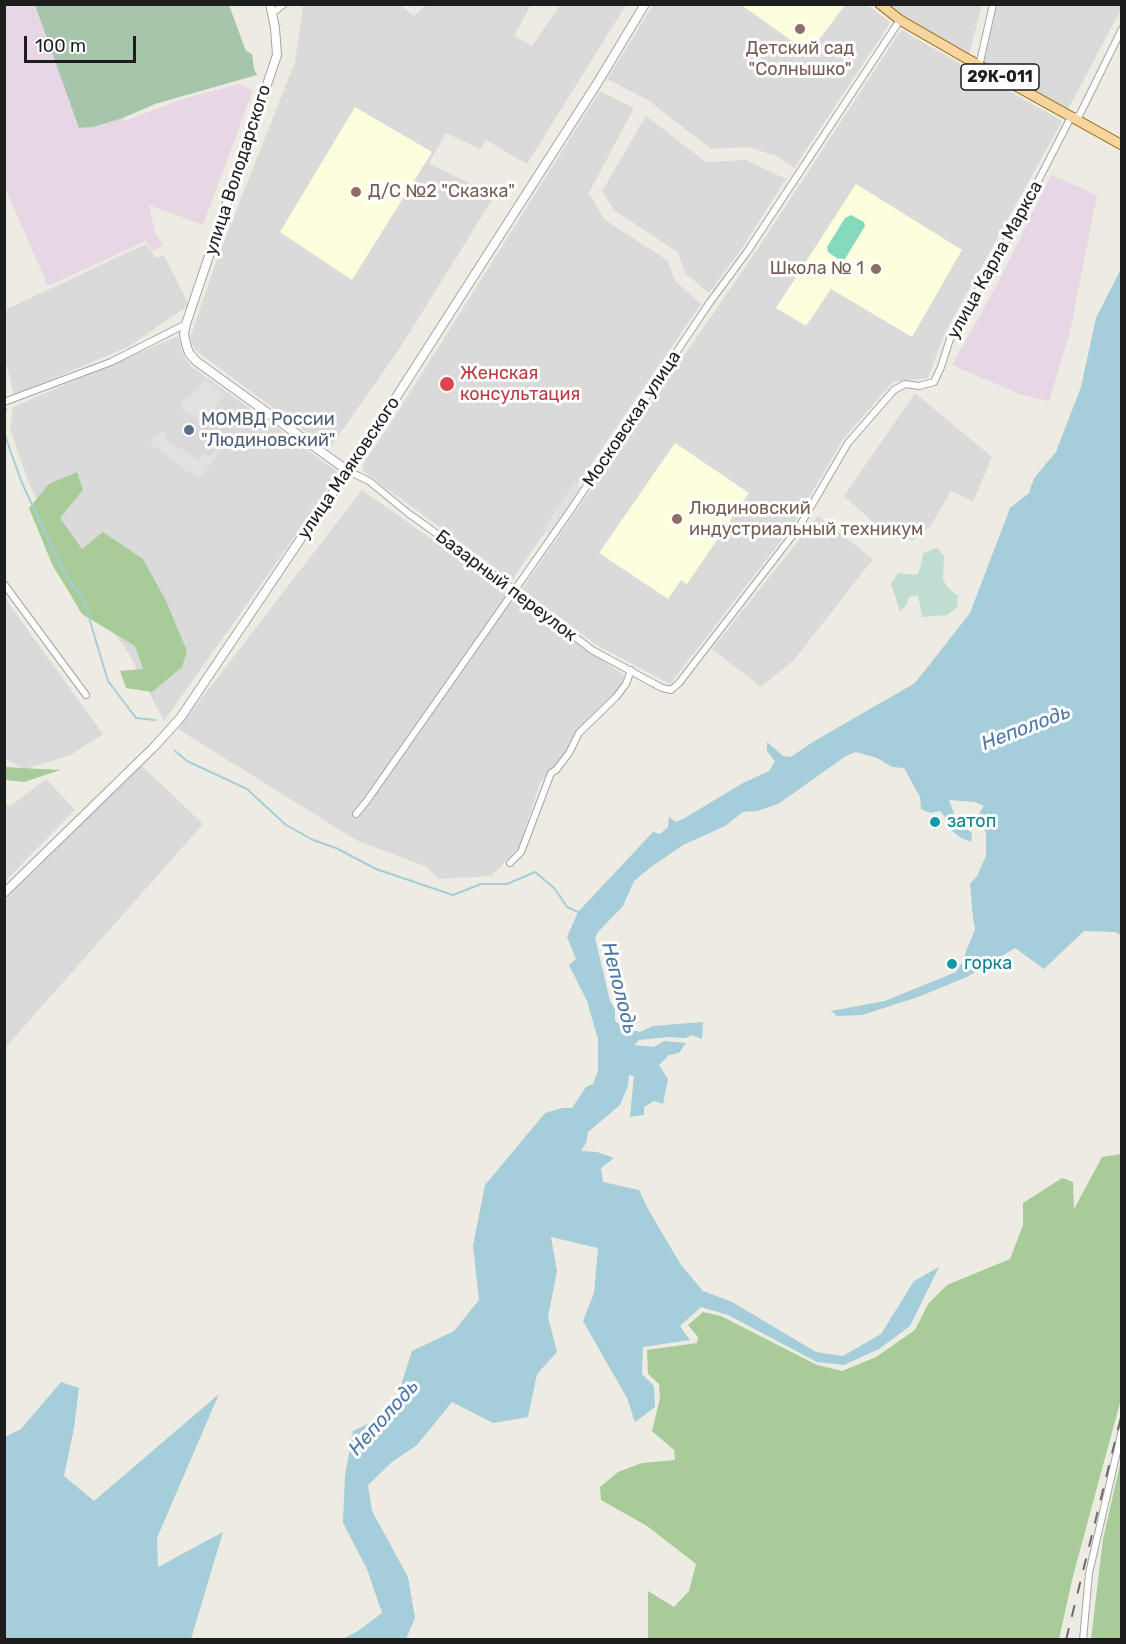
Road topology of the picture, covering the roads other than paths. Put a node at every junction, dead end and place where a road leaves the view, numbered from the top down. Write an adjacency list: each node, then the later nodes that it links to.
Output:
1 (284, 4): 5 (street)
2 (645, 4): 13 (street, улица Маяковского)
3 (880, 4): 6 (main road, 29К-011)
4 (993, 4): 8 (street)
5 (271, 9): 11 (street, улица Володарского)
6 (900, 20): 8 (main road, 29К-011); 15 (street, Московская улица)
7 (1122, 29): 9 (street, улица Карла Маркса)
8 (974, 63): 9 (main road, 29К-011)
9 (1071, 117): 10 (main road, 29К-011); 17 (street, улица Карла Маркса)
10 (1122, 145)
11 (186, 324): 12 (street); 13 (street, улица Володарского)
12 (4, 402)
13 (348, 471): 15 (street, Базарный переулок); 21 (street, улица Маяковского)
14 (4, 584): 18 (street)
15 (513, 590): 16 (street, Базарный переулок); 19 (street, Московская улица)
16 (631, 669): 17 (street, Базарный переулок); 20 (street)
17 (671, 690)
18 (86, 695)
19 (356, 814)
20 (510, 863)
21 (4, 893)
22 (1122, 1430): 23 (street)
23 (1083, 1640)

